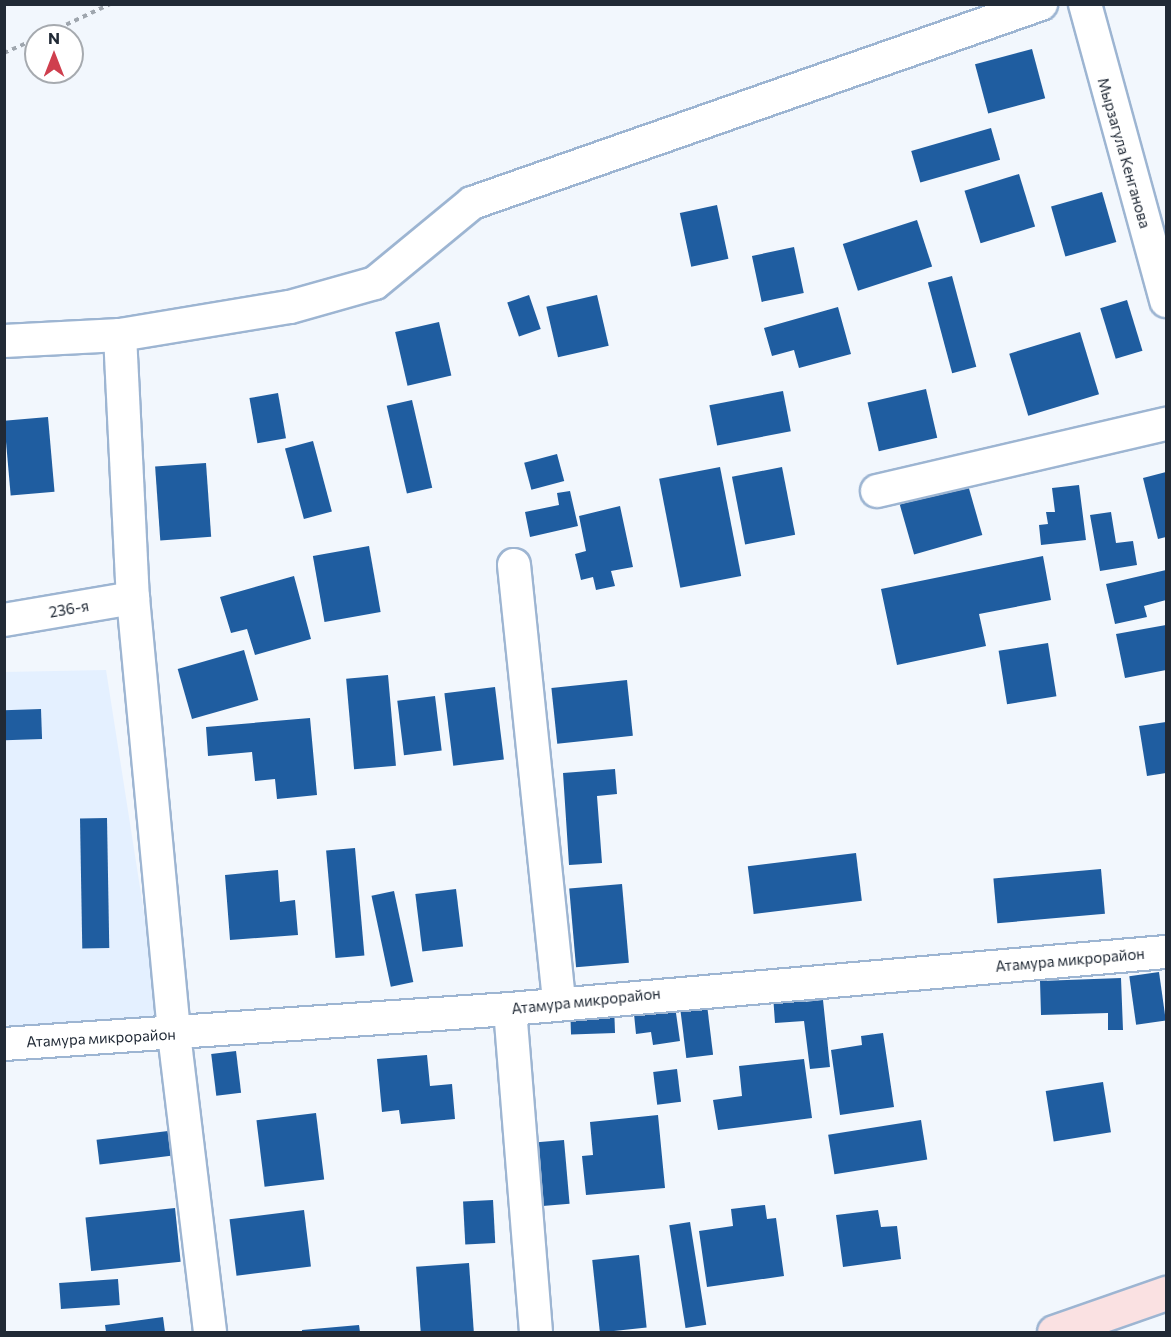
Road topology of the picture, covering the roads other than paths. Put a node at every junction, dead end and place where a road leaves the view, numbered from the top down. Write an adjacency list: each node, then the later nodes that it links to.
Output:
1 (1041, 4): 4 (street)
2 (1085, 4): 3 (street, Мырзагула Кенганова)
3 (1167, 301)
4 (120, 335): 5 (street); 9 (street)
5 (4, 341)
6 (1167, 424): 7 (street)
7 (877, 491)
8 (514, 565): 12 (street)
9 (133, 598): 10 (street, 236-я); 14 (street)
10 (4, 620)
11 (1167, 952): 12 (street, Атамура микрорайон)
12 (559, 1002): 13 (street, Атамура микрорайон)
13 (510, 1009): 14 (street, Атамура микрорайон); 18 (street)
14 (174, 1034): 15 (street, Атамура микрорайон); 17 (street)
15 (4, 1044)
16 (1167, 1293): 19 (street)
17 (210, 1332)
18 (536, 1332)
19 (1054, 1332)

